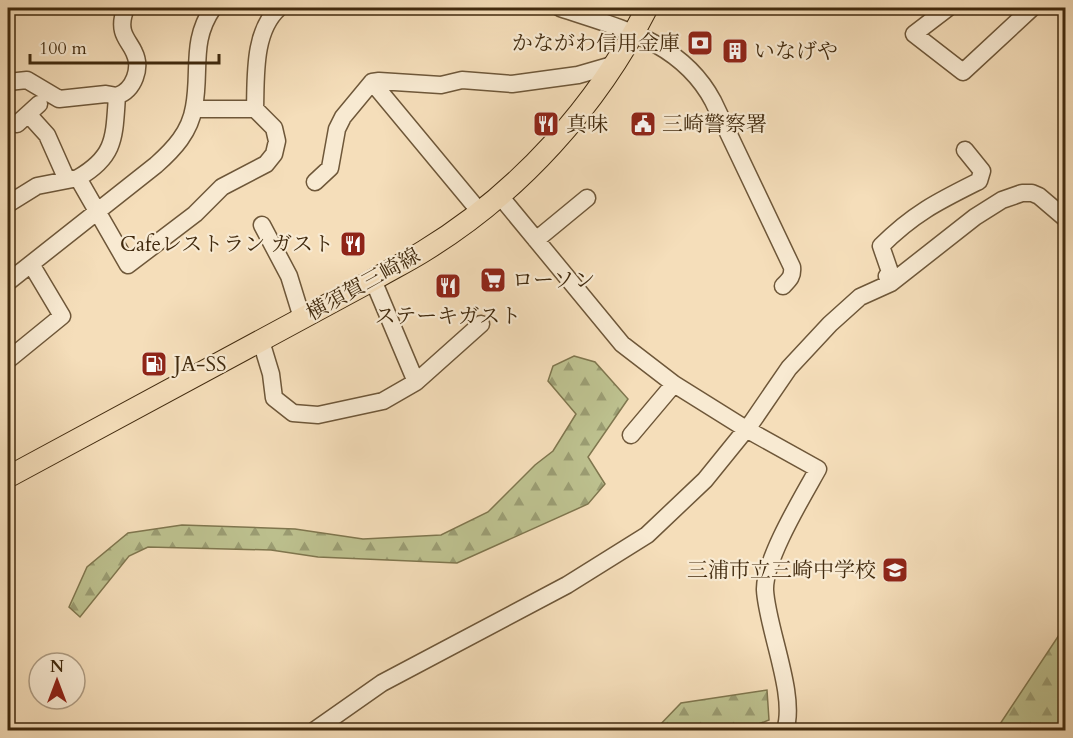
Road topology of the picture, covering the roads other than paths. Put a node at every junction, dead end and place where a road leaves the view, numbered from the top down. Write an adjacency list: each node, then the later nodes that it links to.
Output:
1 (126, 8): 12 (street)
2 (213, 8): 13 (street)
3 (279, 8): 14 (street)
4 (560, 8): 8 (street)
5 (647, 8): 8 (main road, 横須賀三崎線)
6 (948, 8): 7 (street)
7 (1032, 8)
8 (634, 33): 9 (main road, 横須賀三崎線); 31 (street)
9 (616, 64): 11 (street); 19 (main road, 横須賀三崎線)
10 (8, 82): 12 (street)
11 (372, 82): 18 (street); 23 (street)
12 (117, 96): 17 (street)
13 (194, 109): 14 (street); 22 (street)
14 (255, 109): 22 (street)
15 (28, 114): 17 (street)
16 (966, 150): 28 (street)
17 (72, 179): 21 (street); 22 (street)
18 (315, 182)
19 (500, 196): 23 (main road, 横須賀三崎線); 26 (street)
20 (587, 198): 26 (street)
21 (8, 204)
22 (97, 212): 27 (street)
23 (480, 212): 29 (main road, 横須賀三崎線)
24 (1065, 219): 28 (street)
25 (262, 225): 32 (street)
26 (536, 240): 37 (street)
27 (31, 264): 30 (street); 35 (street)
28 (889, 279): 38 (street)
29 (373, 280): 32 (main road, 横須賀三崎線); 36 (street)
30 (8, 282)
31 (783, 286)
32 (302, 318): 34 (main road, 横須賀三崎線)
33 (481, 324): 36 (street)
34 (261, 340): 36 (street); 40 (main road, 横須賀三崎線)
35 (8, 360)
36 (416, 382)
37 (674, 384): 38 (street); 39 (street)
38 (746, 429): 41 (street); 42 (street)
39 (631, 435)
40 (8, 477)
41 (315, 730)
42 (785, 730)

